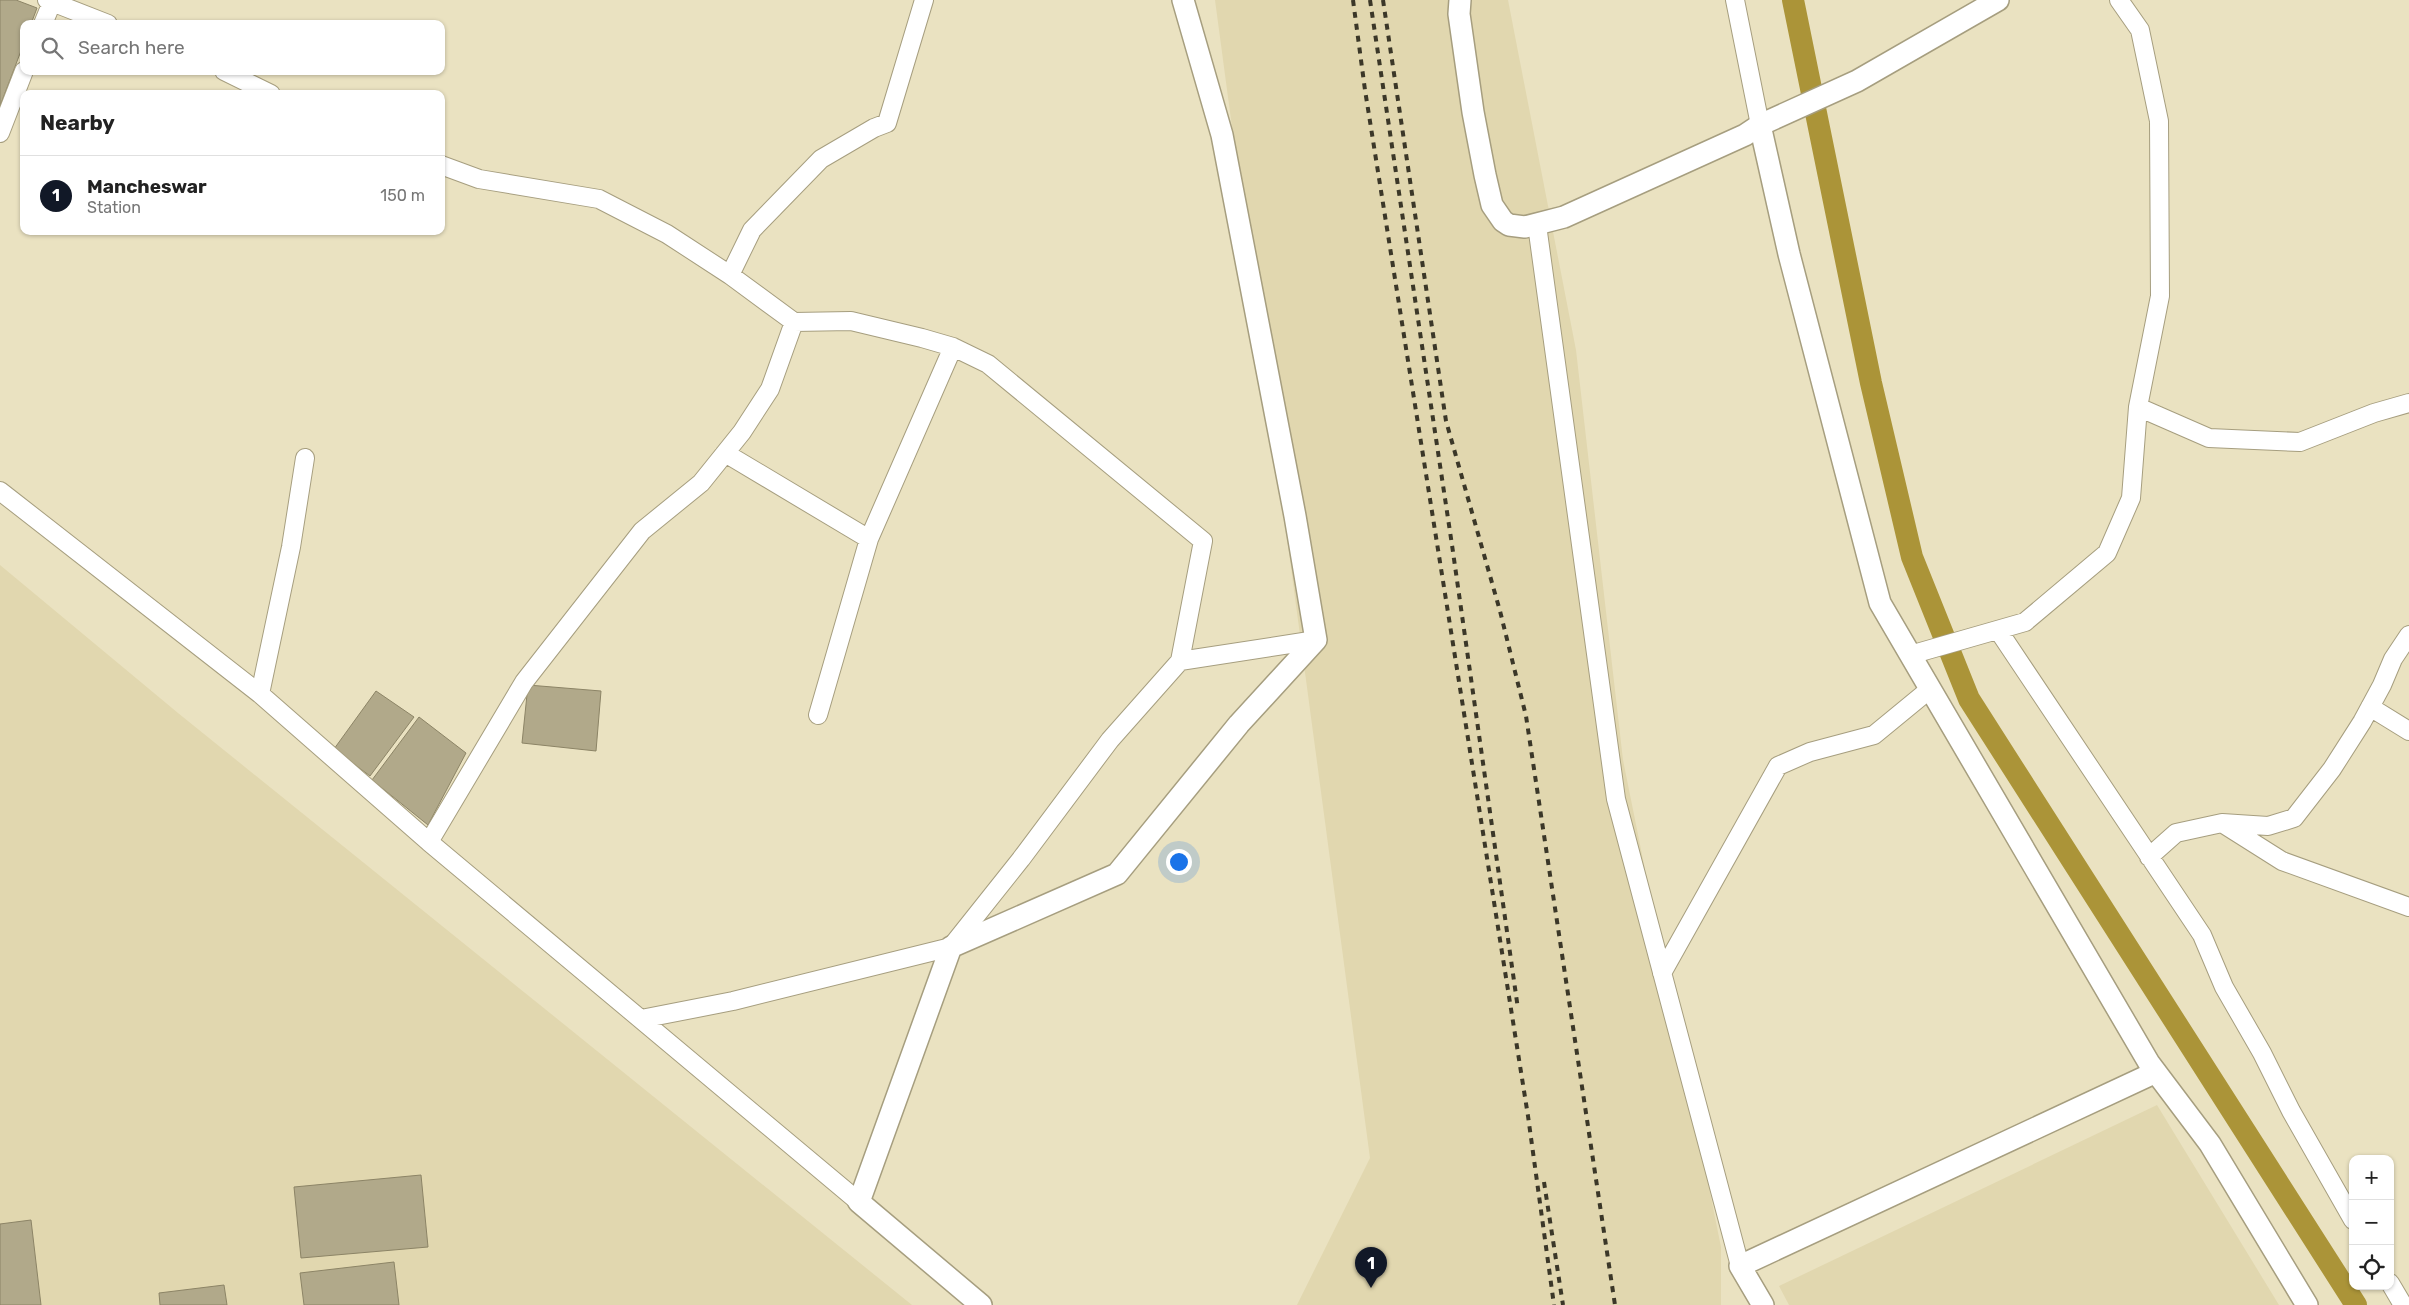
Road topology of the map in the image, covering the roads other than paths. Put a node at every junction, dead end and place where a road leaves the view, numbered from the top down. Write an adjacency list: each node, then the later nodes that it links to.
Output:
1 (924, 0): 18 (street)
2 (1183, 0): 29 (street)
3 (1460, 0): 17 (street)
4 (1735, 0): 14 (street)
5 (1998, 0): 14 (street)
6 (2119, 0): 22 (street)
7 (49, 1): 8 (street); 9 (street)
8 (80, 6): 10 (street)
9 (44, 20)
10 (102, 20)
11 (22, 75): 15 (street)
12 (232, 75): 13 (street)
13 (263, 90)
14 (1760, 125): 17 (street); 30 (street)
15 (0, 133)
16 (445, 166): 18 (street)
17 (1537, 225): 42 (street)
18 (730, 275): 19 (street)
19 (794, 322): 20 (street); 23 (street)
20 (953, 347): 26 (street); 31 (street)
21 (2409, 402): 22 (street)
22 (2138, 407): 27 (street)
23 (725, 453): 26 (street); 38 (street)
24 (305, 458): 33 (street)
25 (0, 491): 33 (street)
26 (869, 539): 35 (street)
27 (1995, 631): 30 (street); 39 (street)
28 (2409, 635): 34 (street)
29 (1316, 640): 31 (street); 41 (street)
30 (1911, 655): 32 (street)
31 (1180, 661): 41 (street)
32 (1930, 688): 42 (street); 44 (street)
33 (260, 694): 38 (street)
34 (2370, 707): 36 (street); 37 (street)
35 (818, 715)
36 (2409, 731)
37 (2222, 823): 39 (street); 40 (street)
38 (429, 842): 43 (street)
39 (2149, 857): 46 (street)
40 (2409, 907)
41 (951, 947): 43 (street); 45 (street)
42 (1662, 973): 47 (street)
43 (641, 1019): 45 (street)
44 (2156, 1072): 47 (street); 51 (street)
45 (859, 1202): 49 (street)
46 (2349, 1213)
47 (1740, 1266): 50 (street)
48 (2394, 1290): 52 (street)
49 (981, 1305)
50 (1763, 1305)
51 (2307, 1305)
52 (2403, 1305)

